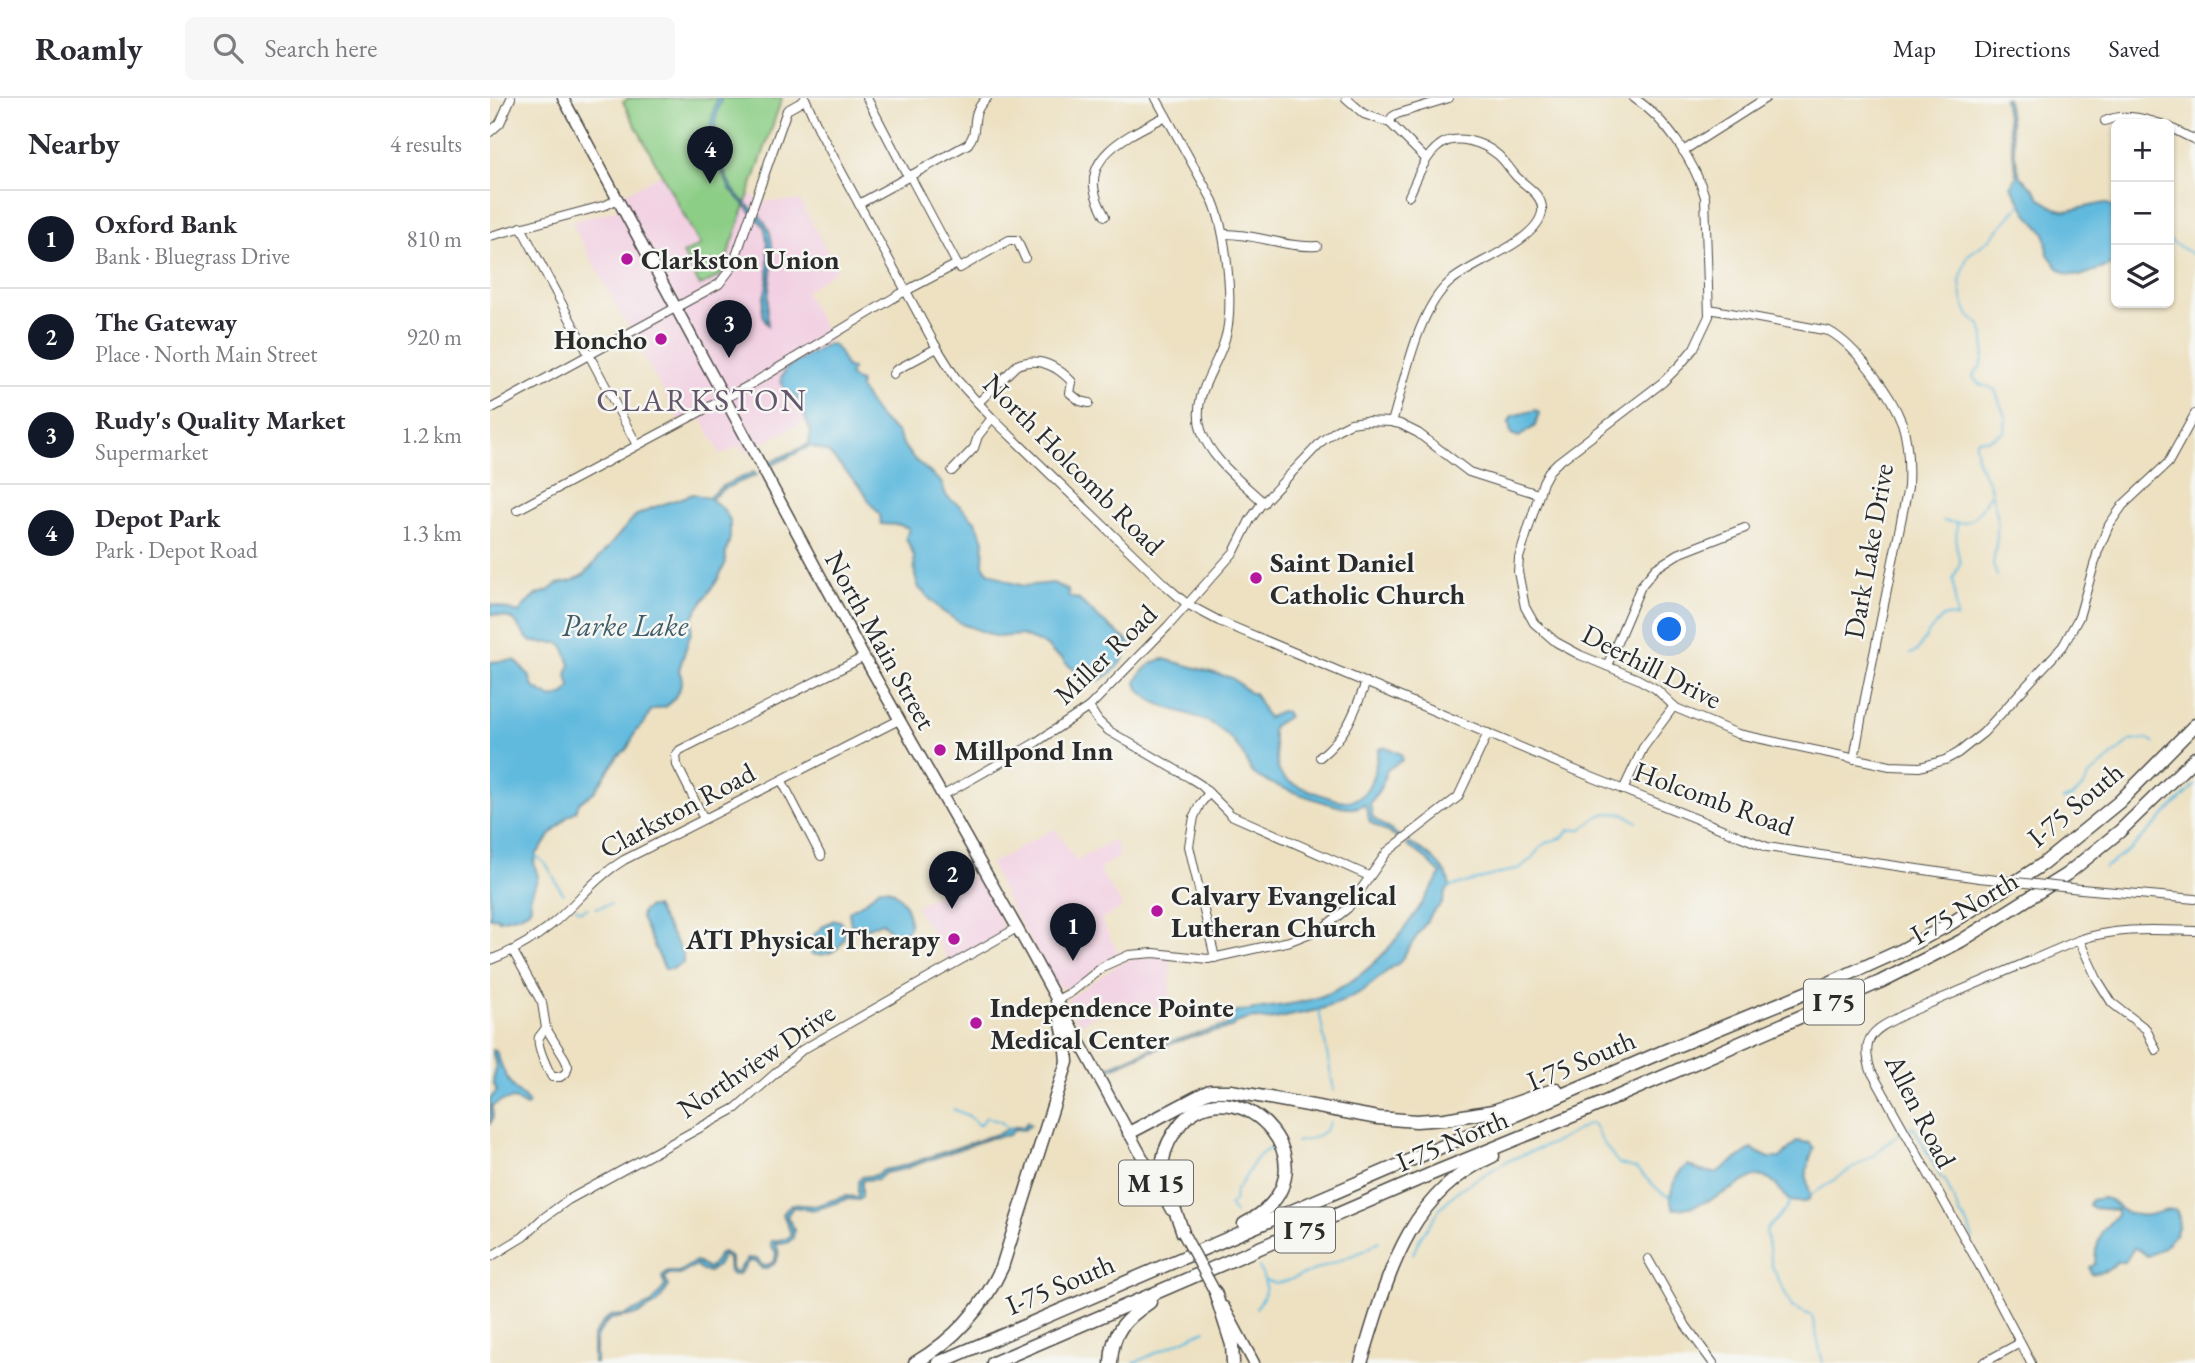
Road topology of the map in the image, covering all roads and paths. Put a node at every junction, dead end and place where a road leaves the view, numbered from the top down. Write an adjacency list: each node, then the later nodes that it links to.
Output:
1 (511, 98): 16 (street)
2 (563, 98): 22 (main road, M 15)
3 (867, 98): 20 (street)
4 (987, 98): 20 (street)
5 (1156, 98): 11 (street)
6 (1346, 98): 14 (street)
7 (1449, 98): 14 (street)
8 (1634, 98): 18 (street, Deerhill Drive)
9 (1766, 98): 18 (street)
10 (805, 99): 23 (street, North Holcomb Road); 32 (street)
11 (1166, 116): 24 (street); 26 (street)
12 (2145, 119): 13 (street)
13 (2105, 121)
14 (1390, 123): 19 (street)
15 (2174, 130): 17 (street)
16 (490, 132)
17 (2195, 140)
18 (1683, 151): 33 (street, Deerhill Drive)
19 (1426, 159): 21 (street); 43 (street)
20 (910, 176): 23 (street); 30 (street)
21 (1409, 196)
22 (618, 199): 25 (street); 32 (main road, M 15)
23 (859, 204): 31 (street, North Holcomb Road)
24 (1105, 216)
25 (521, 228): 27 (street); 35 (street)
26 (1223, 234): 28 (street); 47 (street)
27 (490, 236)
28 (1317, 246)
29 (1026, 258): 30 (street)
30 (957, 264): 31 (street)
31 (907, 291): 34 (street, North Holcomb Road); 37 (street)
32 (677, 308): 35 (street); 37 (main road, M 15)
33 (1709, 309): 46 (street, Deerhill Drive); 62 (street, Dark Lake Drive)
34 (937, 348): 36 (street); 38 (street, North Holcomb Road)
35 (589, 356): 40 (street); 44 (street)
36 (893, 374)
37 (725, 398): 44 (street); 52 (main road, North Main Street / M 15)
38 (978, 403): 39 (street); 42 (street, North Holcomb Road)
39 (1089, 403)
40 (490, 409)
41 (2195, 414): 62 (street, Deerhill Drive)
42 (992, 418): 45 (street); 50 (street, North Holcomb Road)
43 (1392, 422): 46 (street); 47 (street, Miller Road)
44 (637, 445): 48 (street)
45 (952, 471)
46 (1538, 494): 53 (street, Deerhill Drive)
47 (1264, 503): 50 (street, Miller Road)
48 (517, 510)
49 (1745, 528): 53 (street)
50 (1187, 604): 51 (street, North Holcomb Road); 56 (street, Miller Road)
51 (1246, 632): 54 (street, Holcomb Road)
52 (864, 657): 57 (main road, North Main Street / M 15); 67 (street)
53 (1607, 666): 55 (street, Deerhill Drive)
54 (1366, 682): 59 (street, Holcomb Road); 60 (street)
55 (1674, 706): 62 (street, Deerhill Drive); 64 (street)
56 (1089, 707): 65 (street); 66 (street, Miller Road)
57 (899, 720): 63 (street, Clarkston Road); 66 (main road, North Main Street / M 15)
58 (2195, 725): 80 (highway, I-75 South / I 75)
59 (1488, 733): 64 (street, Holcomb Road); 69 (street)
60 (1321, 757)
61 (2195, 758): 81 (highway, I-75 North / I 75)
62 (1854, 759)
63 (782, 781): 67 (street, Clarkston Road); 68 (street)
64 (1623, 790): 70 (street, Holcomb Road, bridge)
65 (1209, 793): 69 (street); 75 (street)
66 (942, 796): 71 (main road, North Main Street / M 15)
67 (704, 819): 74 (street, Clarkston Road)
68 (821, 856)
69 (1369, 876): 75 (street)
70 (2195, 899)
71 (1017, 928): 77 (main road, North Main Street / M 15); 85 (street, Northview Drive)
72 (2195, 931): 73 (street, Allen Road)
73 (2079, 940): 79 (street); 89 (street, Allen Road)
74 (513, 951): 76 (street, Clarkston Road); 78 (street)
75 (1215, 958): 77 (street)
76 (490, 960)
77 (1057, 1000): 82 (main road, North Main Street / M 15); 90 (highway)
78 (546, 1028): 78 (street)
79 (2156, 1050)
80 (1662, 1052): 82 (highway); 84 (highway, I-75 South / I 75)
81 (1582, 1112): 87 (highway, I-75 North / I 75); 96 (highway)
82 (1129, 1133): 83 (main road, North Main Street / M 15)
83 (1183, 1233): 84 (highway); 88 (main road, M 15, bridge)
84 (1208, 1248): 91 (highway, I-75 South / I 75)
85 (490, 1257)
86 (1648, 1258): 97 (street)
87 (1179, 1284): 92 (highway, I-75 North / I 75); 93 (highway)
88 (1215, 1292): 94 (highway); 95 (main road, M 15)
89 (2020, 1343): 98 (street); 99 (street, Allen Road)
90 (915, 1363)
91 (937, 1363)
92 (993, 1363)
93 (1111, 1363)
94 (1233, 1363)
95 (1254, 1363)
96 (1361, 1363)
97 (1713, 1363)
98 (1983, 1363)
99 (2031, 1363)

